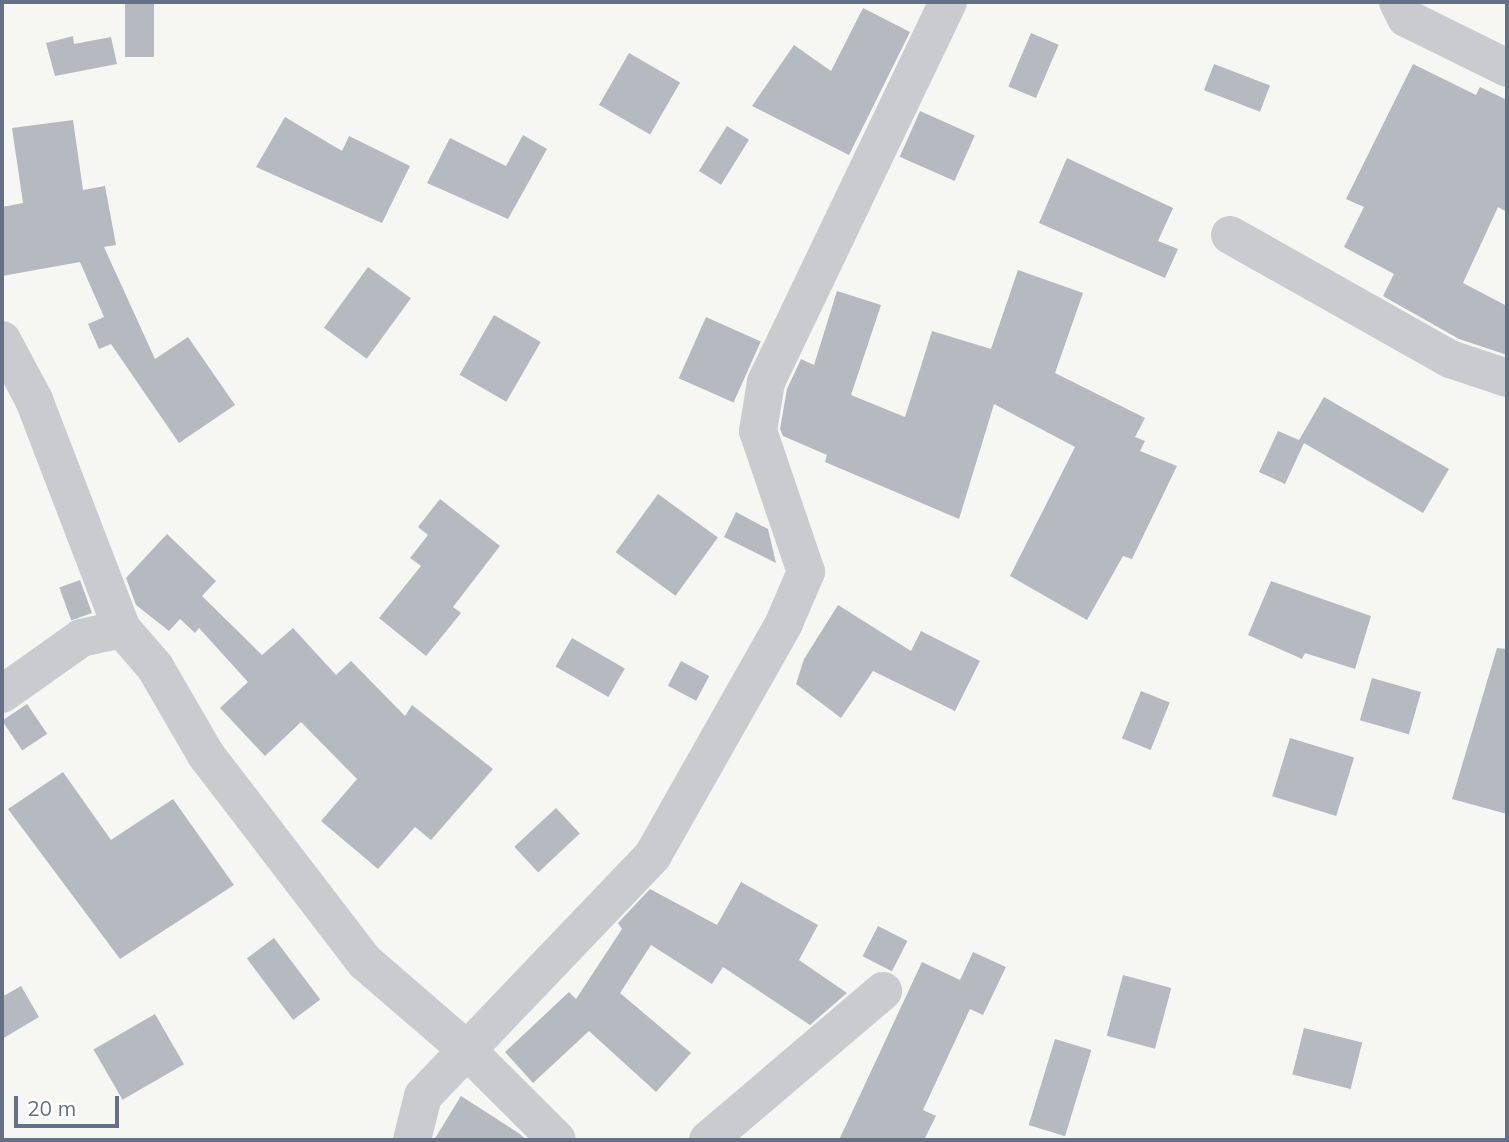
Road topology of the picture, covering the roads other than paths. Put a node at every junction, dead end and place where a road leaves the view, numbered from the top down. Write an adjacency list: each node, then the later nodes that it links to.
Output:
1 (948, 2): 10 (street)
2 (1398, 2): 3 (street)
3 (1507, 68)
4 (1230, 235): 6 (street)
5 (2, 340): 7 (street)
6 (1507, 378)
7 (122, 629): 8 (street); 10 (street)
8 (2, 694)
9 (883, 990): 13 (street)
10 (467, 1050): 11 (street); 12 (street)
11 (412, 1140)
12 (557, 1140)
13 (708, 1140)

